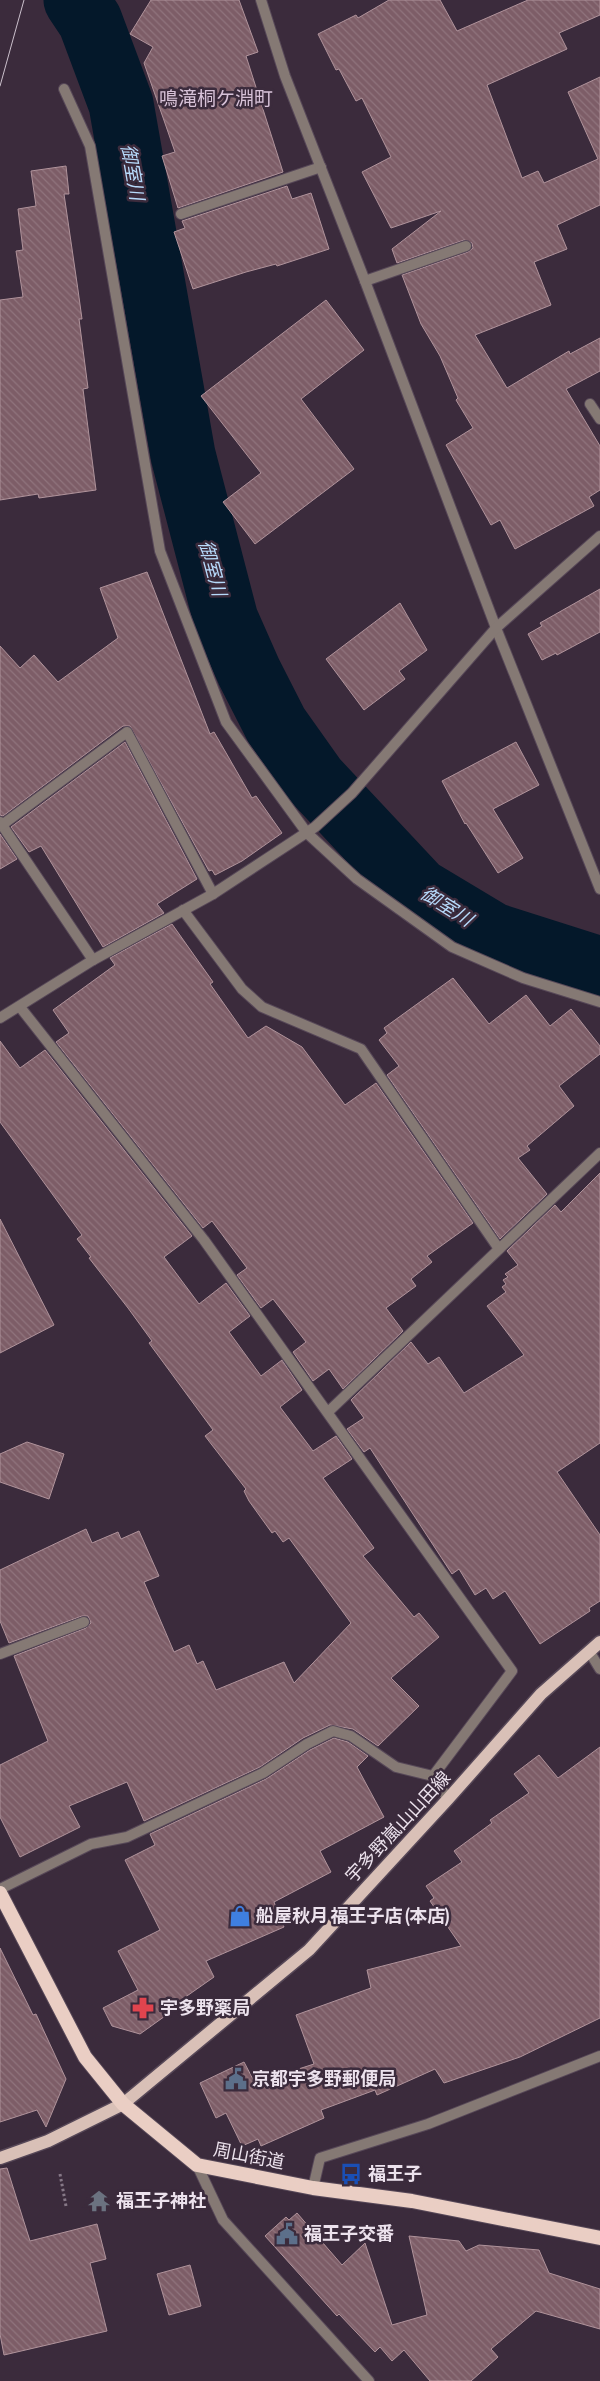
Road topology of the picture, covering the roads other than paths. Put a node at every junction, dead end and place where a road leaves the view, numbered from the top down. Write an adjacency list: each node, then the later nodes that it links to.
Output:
1 (262, 0): 3 (street)
2 (64, 89): 12 (street)
3 (321, 167): 4 (street); 6 (street)
4 (181, 214)
5 (466, 246): 6 (street)
6 (365, 281): 10 (street)
7 (590, 404): 8 (street)
8 (600, 419)
9 (600, 536): 10 (street)
10 (496, 628): 12 (street); 13 (street)
11 (1, 824): 14 (street); 16 (street)
12 (311, 830): 14 (street); 17 (street)
13 (600, 890)
14 (212, 894): 15 (street)
15 (184, 910): 16 (street); 21 (street)
16 (93, 960): 18 (street)
17 (600, 1002)
18 (20, 1007): 19 (street); 22 (street)
19 (0, 1018)
20 (600, 1153): 21 (street)
21 (499, 1249): 22 (street)
22 (328, 1412): 28 (street)
23 (84, 1622): 26 (street)
24 (600, 1642): 25 (main road, 宇多野嵐山山田線)
25 (589, 1651): 27 (street); 29 (main road, 宇多野嵐山山田線)
26 (0, 1654)
27 (600, 1669)
28 (433, 1776): 29 (street); 30 (street)
29 (448, 1799): 33 (main road, 宇多野嵐山山田線)
30 (0, 1889)
31 (0, 1893): 33 (highway, 周山街道)
32 (600, 2056): 36 (street)
33 (123, 2104): 34 (main road, 宇多野嵐山山田線); 35 (highway, 周山街道)
34 (0, 2158)
35 (197, 2165): 36 (highway, 周山街道); 38 (street)
36 (313, 2188): 37 (highway, 周山街道)
37 (600, 2238)
38 (369, 2381)

